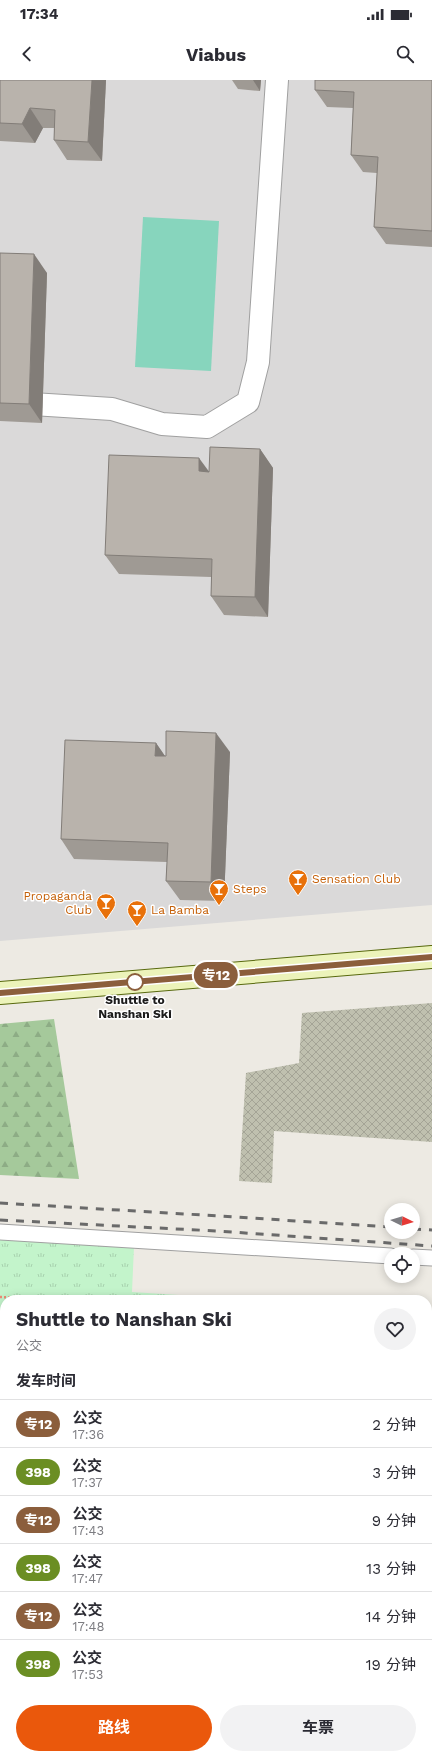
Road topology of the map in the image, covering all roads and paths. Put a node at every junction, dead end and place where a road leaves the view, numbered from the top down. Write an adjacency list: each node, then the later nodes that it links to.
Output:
1 (277, 80): 2 (street)
2 (0, 402)
3 (432, 957): 4 (street)
4 (0, 993)
5 (0, 1232): 6 (lane)
6 (384, 1256)
7 (420, 1257): 8 (lane)
8 (432, 1258)

